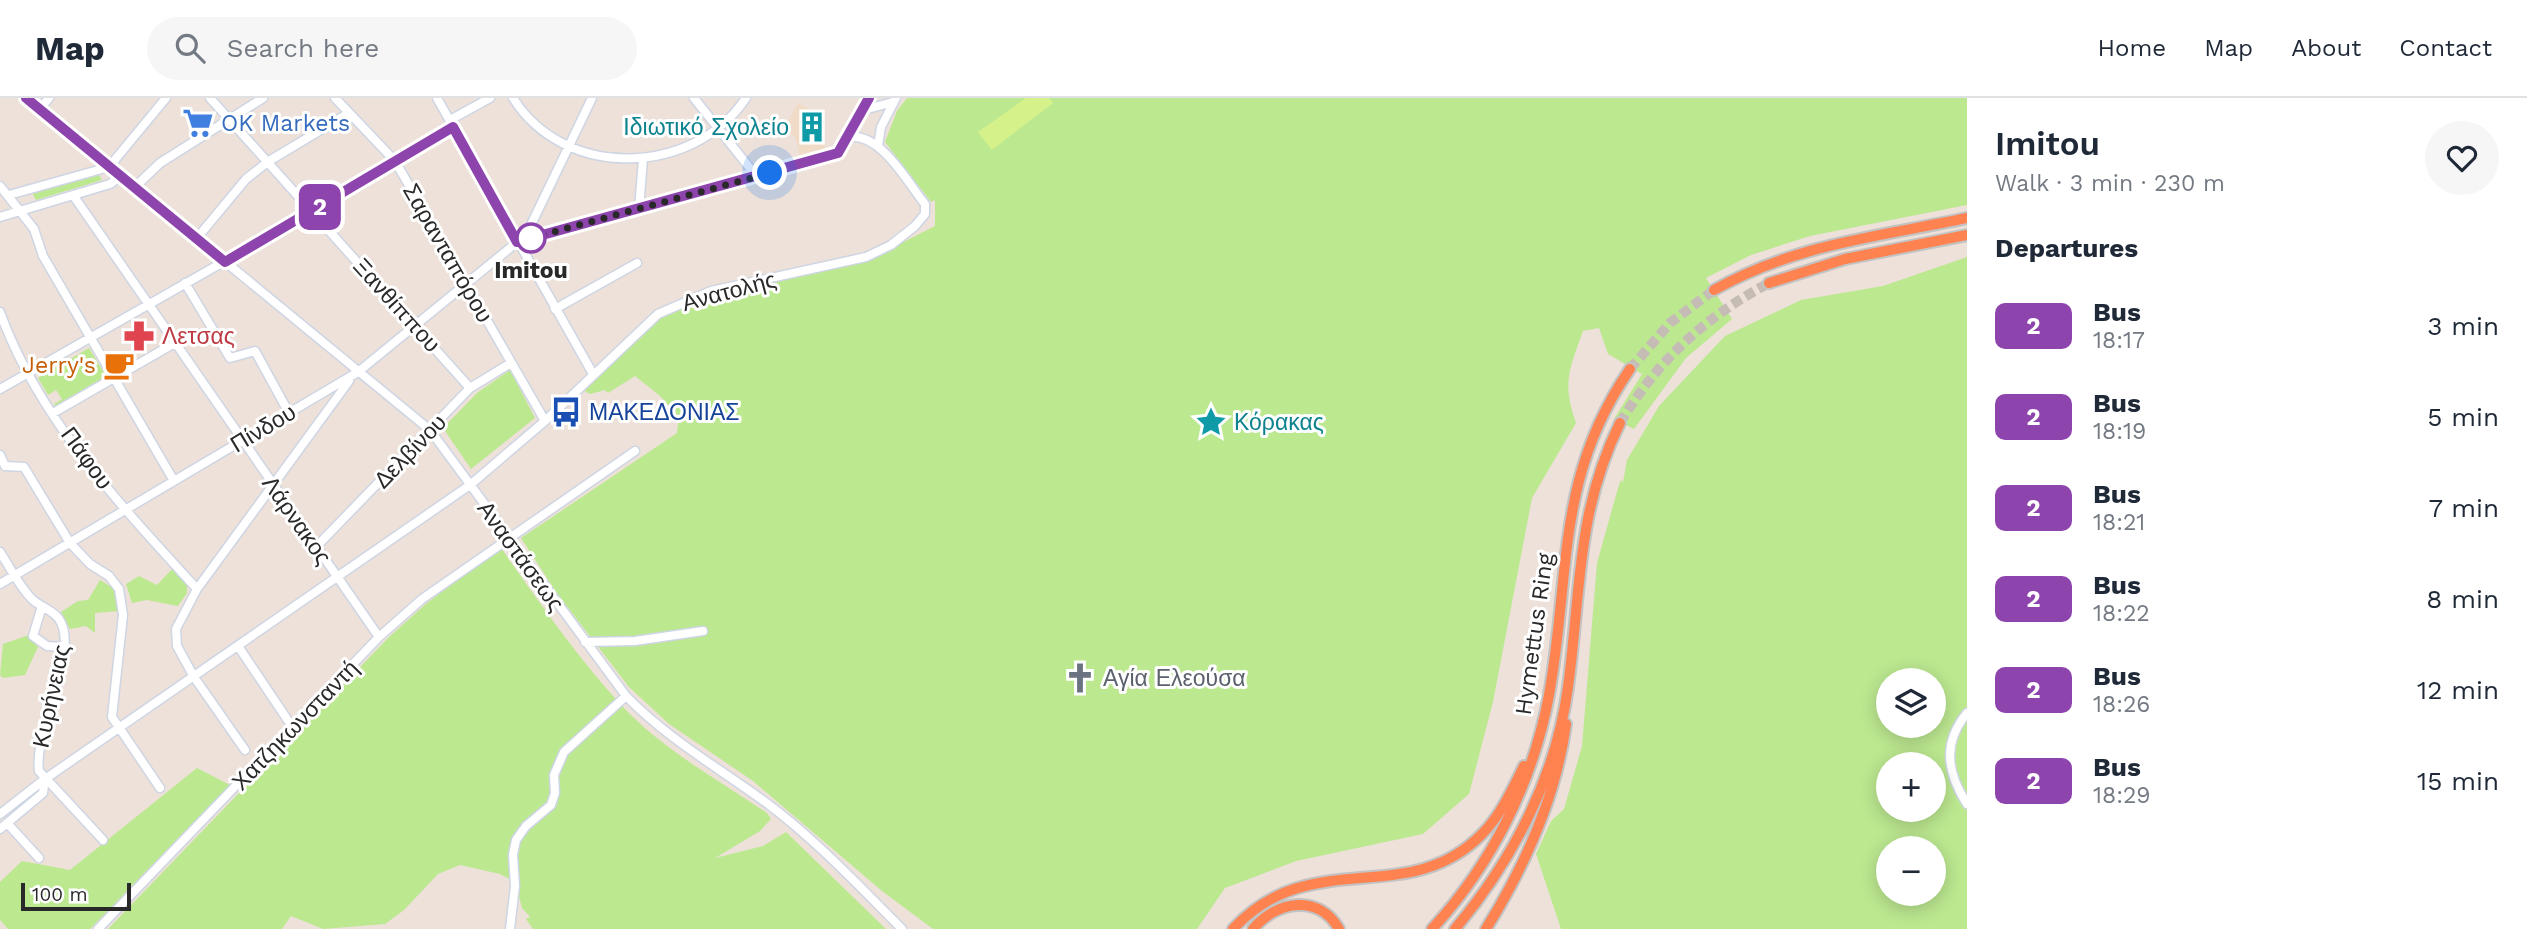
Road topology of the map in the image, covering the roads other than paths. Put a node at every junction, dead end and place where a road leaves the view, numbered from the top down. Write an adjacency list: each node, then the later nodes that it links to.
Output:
1 (26, 98): 15 (street, Αναστάσεως)
2 (49, 98): 15 (street)
3 (166, 98): 29 (street)
4 (210, 98): 18 (street, Ξανθίππου)
5 (263, 98): 18 (street)
6 (335, 98): 17 (street, Σαρανταπόρου)
7 (438, 98): 20 (street)
8 (489, 98): 20 (street)
9 (513, 98): 24 (street)
10 (593, 98): 24 (street)
11 (694, 98): 21 (street)
12 (746, 98): 21 (street)
13 (869, 99): 16 (street)
14 (895, 100): 16 (street); 22 (street)
15 (40, 110): 29 (street, Αναστάσεως)
16 (864, 110): 19 (street)
17 (349, 113): 27 (street); 28 (street, Σαρανταπόρου)
18 (230, 120): 27 (street, Ξανθίππου); 32 (street)
19 (857, 122): 22 (street); 23 (street)
20 (452, 123): 28 (street); 42 (street)
21 (719, 130): 26 (street); 30 (street)
22 (878, 134): 25 (street)
23 (850, 137): 25 (street); 30 (street)
24 (569, 146): 26 (street); 42 (street)
25 (878, 146): 59 (street, Ανατολής)
26 (643, 159): 35 (street)
27 (269, 161): 37 (street, Ξανθίππου); 41 (street)
28 (395, 161): 37 (street); 47 (street, Σαρανταπόρου)
29 (114, 173): 32 (street, Αναστάσεως); 33 (street); 34 (street)
30 (757, 177): 35 (street)
31 (0, 186): 33 (street)
32 (135, 187): 41 (street, Αναστάσεως)
33 (9, 195): 36 (street)
34 (73, 195): 36 (street); 49 (street, Λάρνακος)
35 (639, 209): 42 (street)
36 (22, 210): 38 (street); 53 (street)
37 (313, 211): 43 (street); 52 (street, Ξανθίππου)
38 (0, 217)
39 (1967, 218): 48 (highway)
40 (1967, 235): 46 (highway)
41 (197, 239): 43 (street, Αναστάσεως)
42 (513, 245): 47 (street, Πίνδου); 50 (street)
43 (225, 262): 45 (street); 57 (street, Αναστάσεως)
44 (637, 263): 50 (street)
45 (185, 283): 49 (street); 64 (street)
46 (1769, 283)
47 (466, 285): 52 (street, Πίνδου); 55 (street, Σαρανταπόρου)
48 (1714, 290)
49 (148, 306): 53 (street); 54 (street, Λάρνακος)
50 (555, 309): 59 (street)
51 (0, 312): 58 (street, Πάφου)
52 (415, 325): 57 (street, Πίνδου); 61 (street, Ξανθίππου)
53 (90, 340): 58 (street); 60 (street)
54 (173, 344): 60 (street); 68 (street, Λάρνακος)
55 (511, 363): 61 (street, Δελβίνου); 65 (street, Σαρανταπόρου)
56 (1630, 369): 94 (highway, Hymettus Ring)
57 (358, 372): 64 (street, Πίνδου); 67 (street, Αναστάσεως); 72 (street)
58 (30, 374): 62 (street); 63 (street, Πάφου)
59 (593, 374): 65 (street, Ανατολής)
60 (113, 379): 63 (street); 71 (street)
61 (471, 388): 67 (street, Δελβίνου)
62 (0, 389)
63 (54, 413): 74 (street, Πάφου)
64 (289, 413): 68 (street, Πίνδου)
65 (545, 421): 73 (street, Ανατολής)
66 (1619, 423): 90 (highway, Hymettus Ring)
67 (430, 430): 73 (street, Αναστάσεως); 77 (street, Δελβίνου)
68 (241, 441): 71 (street, Πίνδου); 72 (street, Λάρνακος)
69 (635, 451): 75 (street, Χατζηκωνσταντή)
70 (0, 455): 76 (street)
71 (174, 481): 74 (street, Πίνδου)
72 (274, 485): 77 (street, Λάρνακος); 82 (street)
73 (470, 485): 75 (street, Αναστάσεως); 80 (street, Ανατολής)
74 (125, 510): 76 (street, Πίνδου); 82 (street, Πάφου)
75 (508, 540): 85 (street, Χατζηκωνσταντή); 86 (street, Αναστάσεως)
76 (70, 543): 79 (street, Πίνδου); 95 (street)
77 (316, 547): 80 (street, Λάρνακος)
78 (0, 552): 79 (street, Κυρήνειας)
79 (15, 575): 81 (street, Πίνδου); 83 (street, Κυρήνειας)
80 (337, 577): 85 (street, Λάρνακος); 87 (street, Ανατολής)
81 (0, 584)
82 (197, 589): 89 (street)
83 (42, 606): 88 (street, Κυρήνειας); 88 (street)
84 (704, 631): 86 (street)
85 (379, 637): 93 (street, Χατζηκωνσταντή)
86 (585, 642): 91 (street, Αναστάσεως)
87 (238, 646): 89 (street, Ανατολής); 93 (street)
88 (64, 648): 97 (street, Κυρήνειας)
89 (194, 677): 95 (street, Ανατολής); 96 (street)
90 (1568, 690): 111 (highway, Hymettus Ring); 112 (highway)
91 (626, 696): 105 (street); 106 (street, Αναστάσεως)
92 (1967, 713): 99 (street)
93 (293, 728): 104 (street, Χατζηκωνσταντή)
94 (1542, 729): 107 (highway); 110 (highway, Hymettus Ring)
95 (119, 730): 97 (street, Ανατολής); 98 (street)
96 (245, 750)
97 (45, 779): 100 (street, Ανατολής); 101 (street); 102 (street, Κυρήνειας)
98 (159, 788)
99 (1967, 804)
100 (0, 814)
101 (4, 826): 103 (street)
102 (103, 840)
103 (39, 858)
104 (98, 929)
105 (510, 929)
106 (902, 929)
107 (1233, 929)
108 (1254, 929): 109 (highway)
109 (1339, 929)
110 (1432, 929)
111 (1455, 929)
112 (1486, 929)

